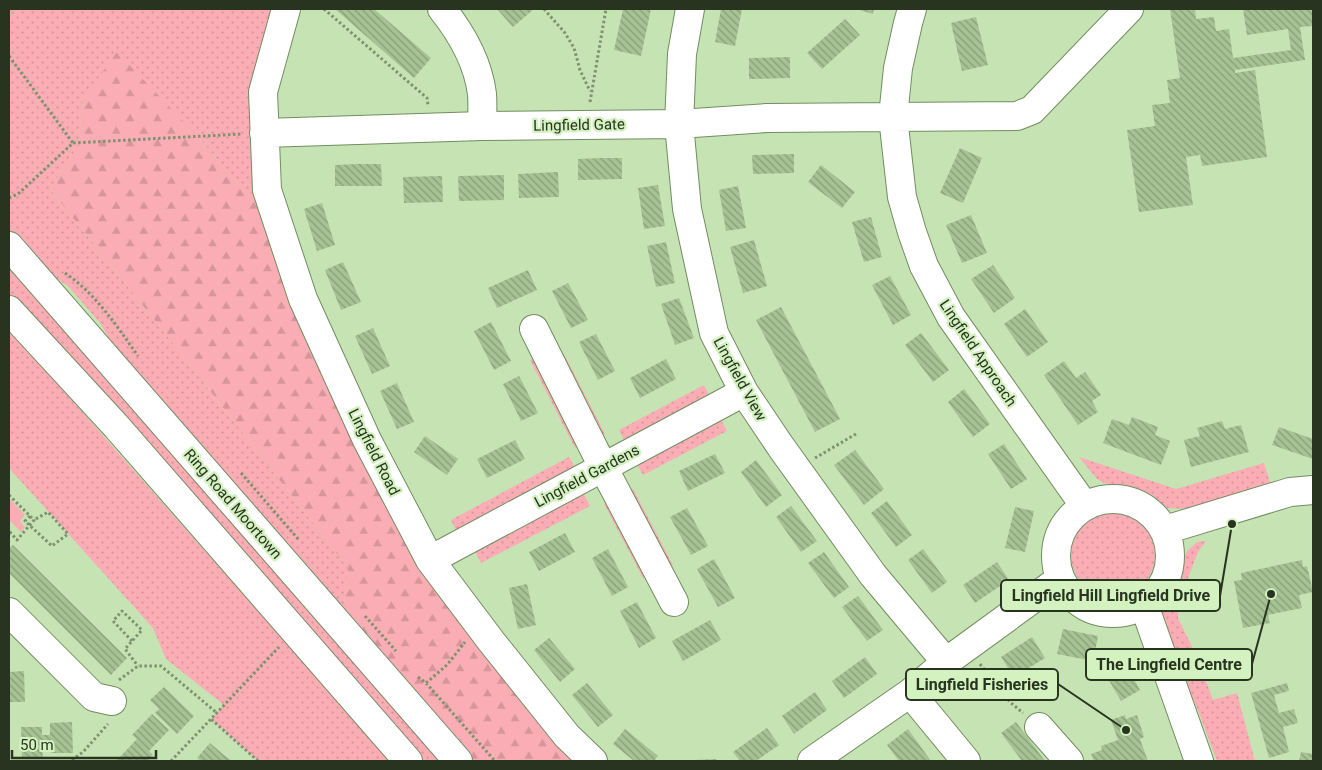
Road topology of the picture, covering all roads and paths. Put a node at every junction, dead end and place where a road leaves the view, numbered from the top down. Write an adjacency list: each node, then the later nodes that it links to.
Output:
1 (286, 9): 16 (main road, Lingfield Road)
2 (324, 9): 15 (path)
3 (442, 9): 14 (main road)
4 (544, 9): 10 (path)
5 (606, 9): 10 (path)
6 (690, 9): 12 (main road, Lingfield View)
7 (912, 9): 11 (main road, Lingfield Approach)
8 (1128, 9): 11 (main road, Lingfield Gate)
9 (9, 56): 17 (path)
10 (591, 91): 13 (path)
11 (893, 117): 12 (main road, Lingfield Gate); 31 (main road, Lingfield Approach)
12 (679, 124): 13 (main road, Lingfield Gate); 24 (main road, Lingfield View)
13 (588, 125): 14 (main road, Lingfield Gate)
14 (482, 126): 15 (main road, Lingfield Gate)
15 (431, 128): 16 (main road, Lingfield Gate)
16 (264, 133): 17 (path); 38 (main road, Lingfield Road)
17 (73, 143): 18 (path)
18 (9, 198)
19 (9, 246): 61 (main road, Ring Road Moortown)
20 (88, 290): 23 (path)
21 (9, 310): 45 (main road)
22 (534, 329): 26 (main road)
23 (142, 362)
24 (744, 392): 26 (main road, Lingfield Gardens); 27 (main road, Lingfield View)
25 (856, 434): 27 (path)
26 (603, 467): 38 (main road, Lingfield Gardens); 40 (main road)
27 (796, 468): 47 (main road, Lingfield View)
28 (240, 472): 37 (path)
29 (1313, 490): 35 (main road)
30 (9, 495): 32 (path)
31 (1084, 505): 35 (main road); 39 (main road)
32 (30, 516): 33 (path); 34 (path)
33 (34, 520): 34 (path); 34 (path)
34 (29, 526): 36 (path)
35 (1164, 530): 41 (main road)
36 (9, 531)
37 (305, 547)
38 (430, 560): 44 (main road, Lingfield Road)
39 (1060, 579): 41 (main road); 47 (main road)
40 (674, 602)
41 (1144, 605): 67 (main road)
42 (360, 611): 48 (path)
43 (9, 612): 53 (main road)
44 (475, 620): 51 (path); 63 (main road, Lingfield Road)
45 (295, 631): 54 (path); 60 (main road)
46 (132, 641): 46 (path); 49 (path)
47 (956, 654): 52 (main road); 56 (path)
48 (402, 658)
49 (138, 666): 53 (path); 54 (path)
50 (413, 672): 51 (path)
51 (426, 683): 62 (path)
52 (910, 693): 64 (main road); 65 (main road)
53 (103, 699): 57 (path)
54 (217, 712): 55 (path)
55 (211, 719): 58 (path); 59 (path)
56 (1039, 727): 66 (main road)
57 (72, 760)
58 (171, 761)
59 (258, 761)
60 (408, 761)
61 (458, 761)
62 (496, 761)
63 (593, 761)
64 (812, 761)
65 (966, 761)
66 (1069, 761)
67 (1199, 761)

